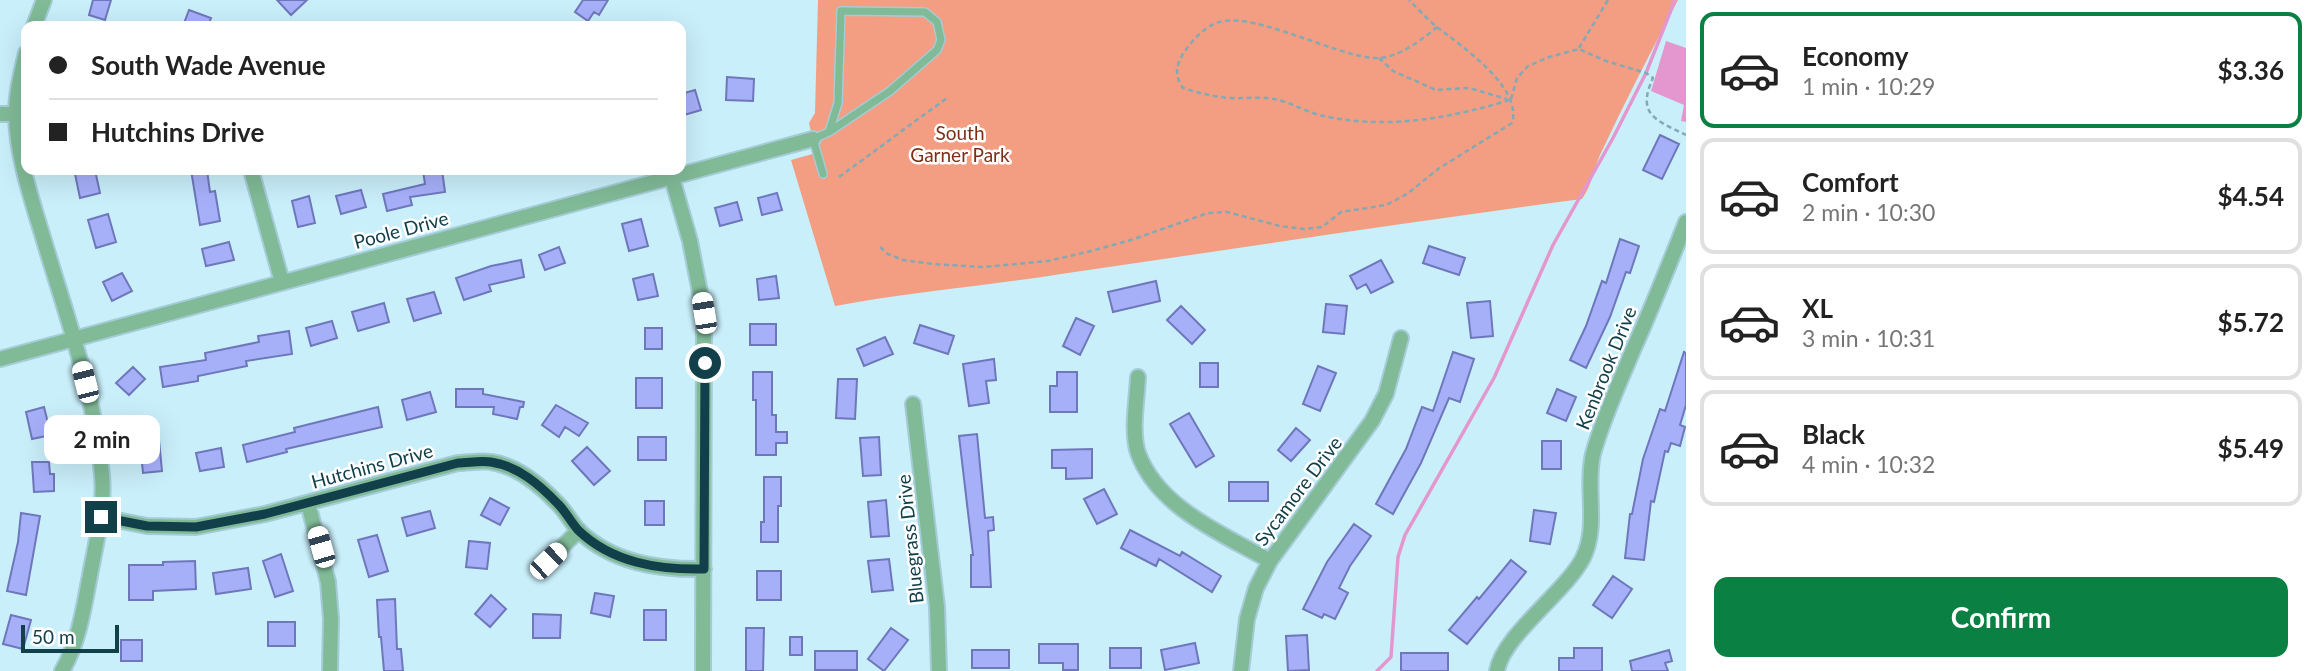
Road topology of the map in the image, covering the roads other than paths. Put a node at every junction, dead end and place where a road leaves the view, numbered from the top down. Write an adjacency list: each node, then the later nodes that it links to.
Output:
1 (44, 0): 2 (street)
2 (36, 21)
3 (21, 74): 5 (street)
4 (0, 114): 5 (street)
5 (16, 114): 8 (street)
6 (829, 132): 6 (lane); 7 (lane)
7 (813, 139): 9 (street, Poole Drive); 10 (lane)
8 (21, 156)
9 (686, 174)
10 (823, 174)
11 (26, 175): 18 (street)
12 (252, 175): 16 (street)
13 (683, 175): 14 (street, Poole Drive)
14 (672, 178): 16 (street, Poole Drive); 27 (street)
15 (1686, 222): 33 (street, Kenbrook Drive)
16 (282, 282): 18 (street, Poole Drive)
17 (1401, 338): 26 (street, Sycamore Drive)
18 (74, 340): 19 (street, Poole Drive); 23 (street)
19 (0, 359)
20 (1138, 377): 26 (street)
21 (913, 404): 31 (street, Bluegrass Drive)
22 (308, 503): 23 (street, Hutchins Drive); 24 (street, Hutchins Drive); 29 (street)
23 (101, 517): 28 (street)
24 (579, 530): 25 (street); 27 (street, Hutchins Drive)
25 (548, 561)
26 (1270, 561): 32 (street, Sycamore Drive)
27 (704, 569): 30 (street)
28 (62, 671)
29 (330, 671)
30 (703, 671)
31 (939, 671)
32 (1241, 671)
33 (1496, 671)

